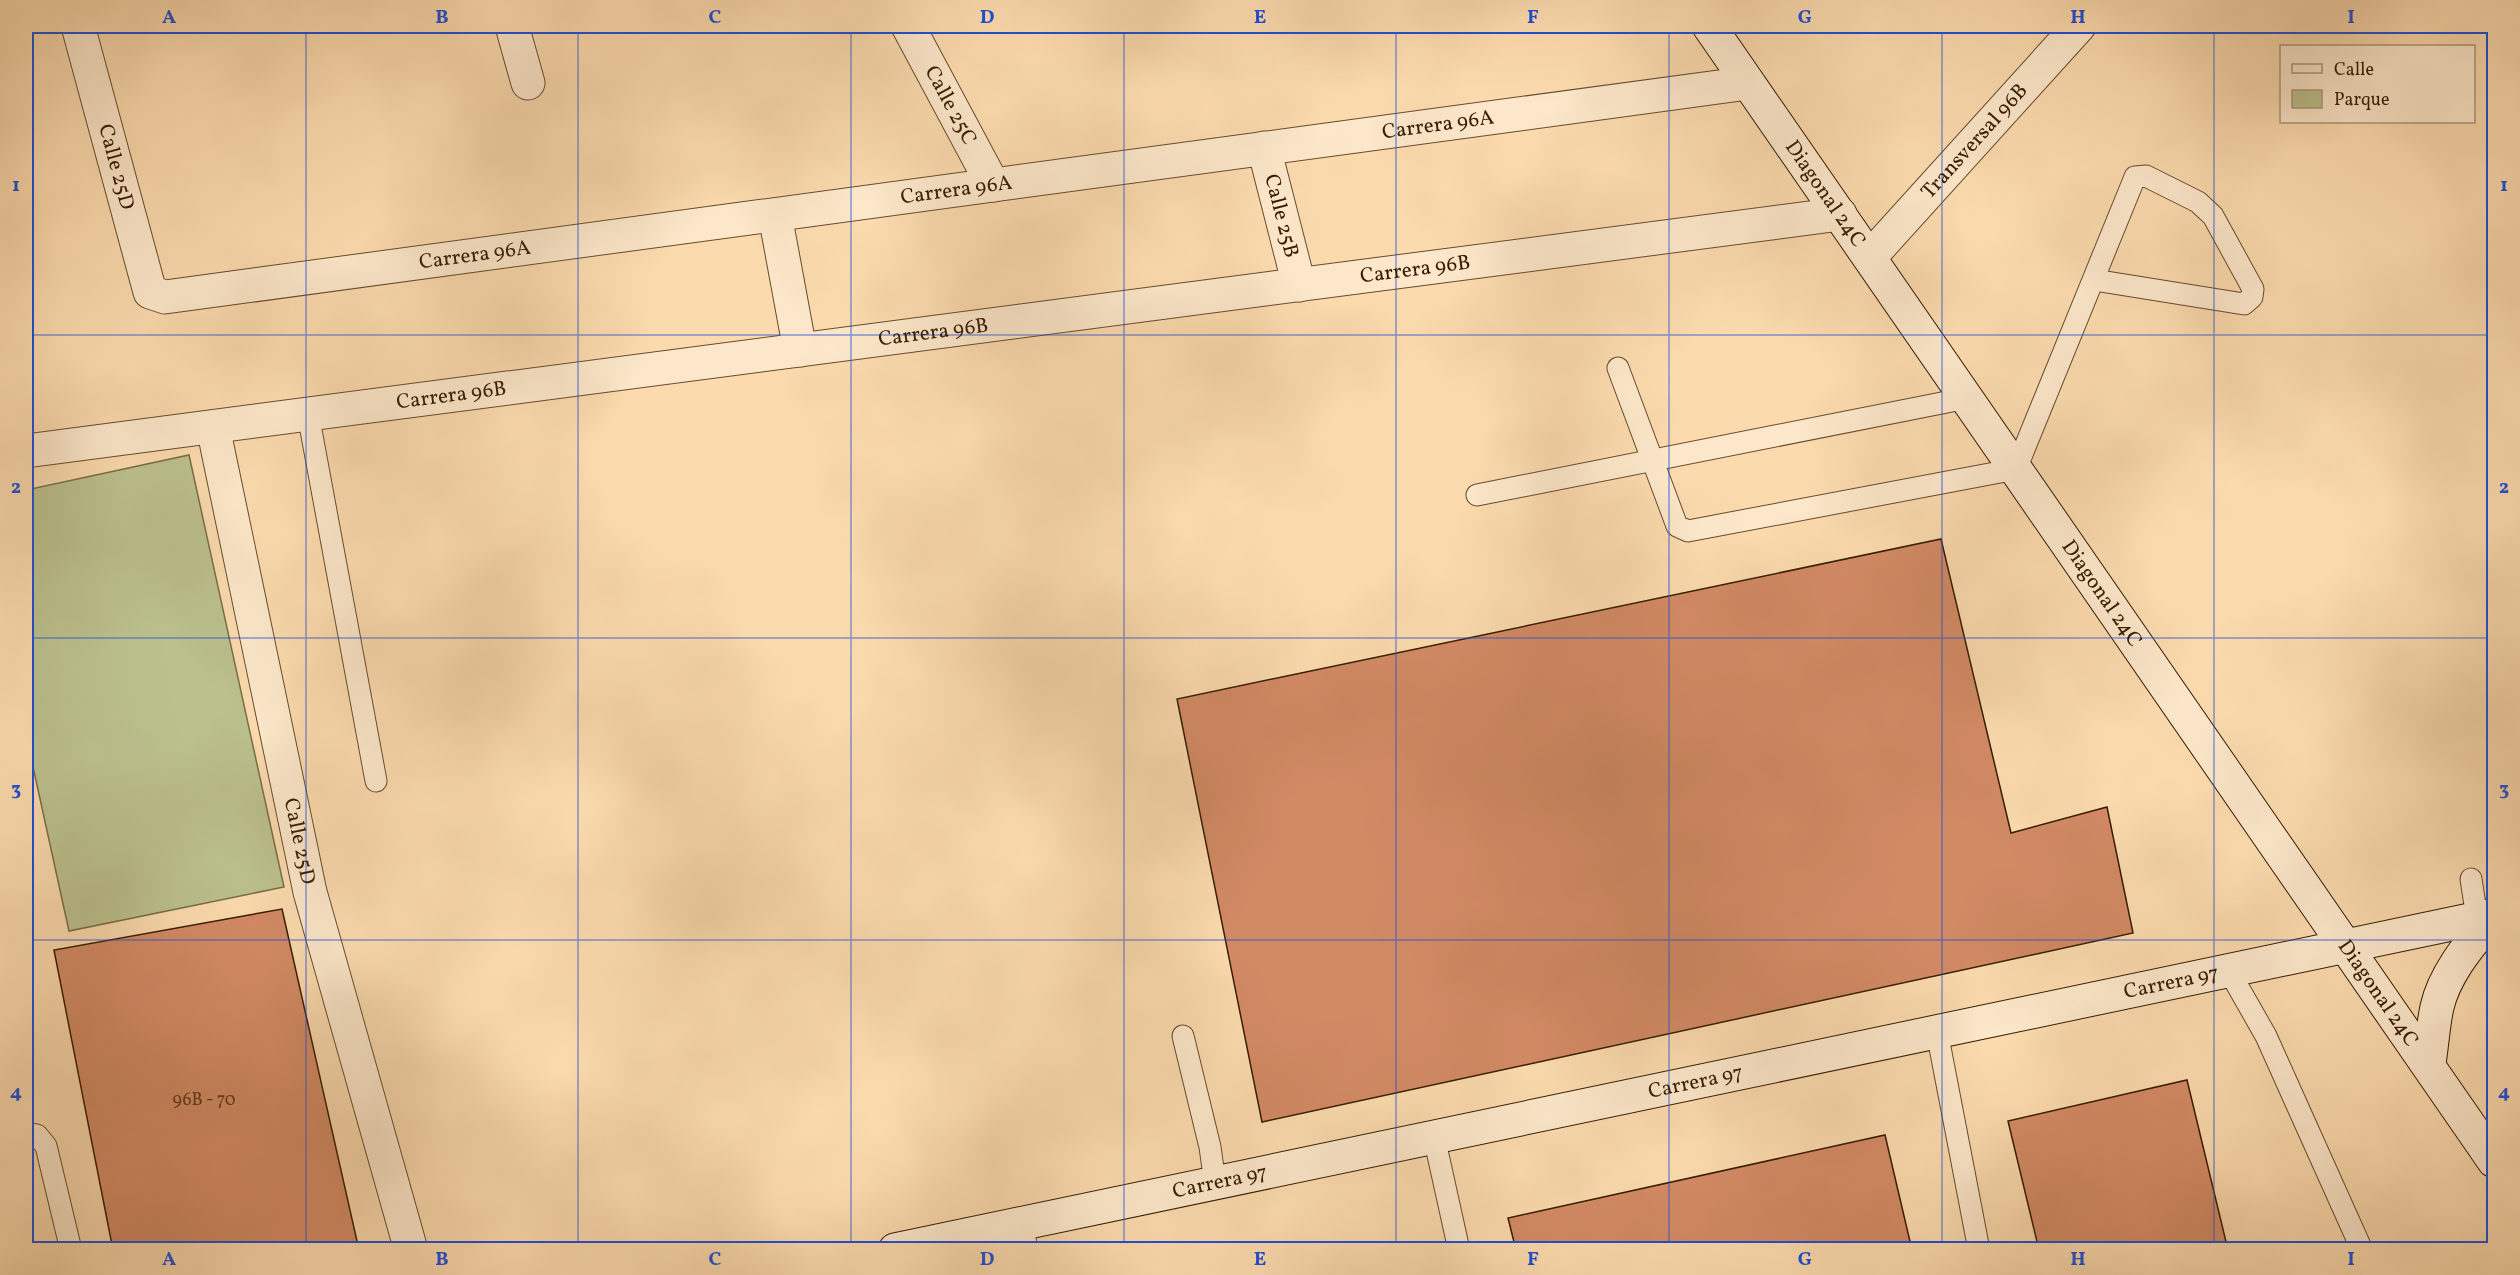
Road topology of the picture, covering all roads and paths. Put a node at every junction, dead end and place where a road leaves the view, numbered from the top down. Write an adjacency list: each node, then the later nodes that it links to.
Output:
1 (78, 26): 15 (street, Calle 25D)
2 (512, 26): 7 (street)
3 (908, 26): 9 (street, Calle 25C)
4 (1709, 26): 6 (street, Diagonal 24C)
5 (2079, 26): 12 (street, Transversal 96B)
6 (1749, 82): 8 (street, Carrera 96A); 11 (street, Diagonal 24C)
7 (528, 83)
8 (1264, 148): 9 (street, Carrera 96A); 14 (street, Calle 25B)
9 (993, 185): 10 (street, Carrera 96A)
10 (775, 214): 15 (street, Carrera 96A); 16 (street)
11 (1840, 214): 12 (street, Diagonal 24C); 14 (street, Carrera 96B)
12 (1870, 257): 18 (street, Diagonal 24C)
13 (2094, 280): 13 (lane); 23 (lane)
14 (1299, 285): 16 (street, Carrera 96B)
15 (165, 297)
16 (800, 350): 19 (street, Carrera 96B)
17 (1618, 368): 22 (lane)
18 (1968, 398): 22 (lane); 23 (street, Diagonal 24C)
19 (308, 414): 20 (street, Carrera 96B); 25 (lane)
20 (213, 427): 21 (street, Carrera 96B); 39 (street, Calle 25D)
21 (26, 452)
22 (1652, 460): 23 (lane); 24 (lane)
23 (2016, 469): 28 (street, Diagonal 24C)
24 (1477, 495)
25 (376, 781)
26 (2471, 879): 27 (lane)
27 (2489, 916): 28 (street, Carrera 97); 32 (street)
28 (2347, 946): 29 (street, Carrera 97); 32 (street, Diagonal 24C)
29 (2229, 970): 30 (street, Carrera 97); 43 (lane)
30 (1937, 1032): 34 (street, Carrera 97); 42 (lane)
31 (1183, 1036): 36 (lane)
32 (2429, 1063): 35 (street, Diagonal 24C)
33 (26, 1133): 38 (lane)
34 (1434, 1137): 36 (street, Carrera 97); 41 (lane)
35 (2494, 1161)
36 (1215, 1183): 37 (street, Carrera 97)
37 (1025, 1236): 40 (street, Carrera 97)
38 (71, 1250)
39 (411, 1250)
40 (895, 1250)
41 (1458, 1250)
42 (1979, 1250)
43 (2362, 1250)

